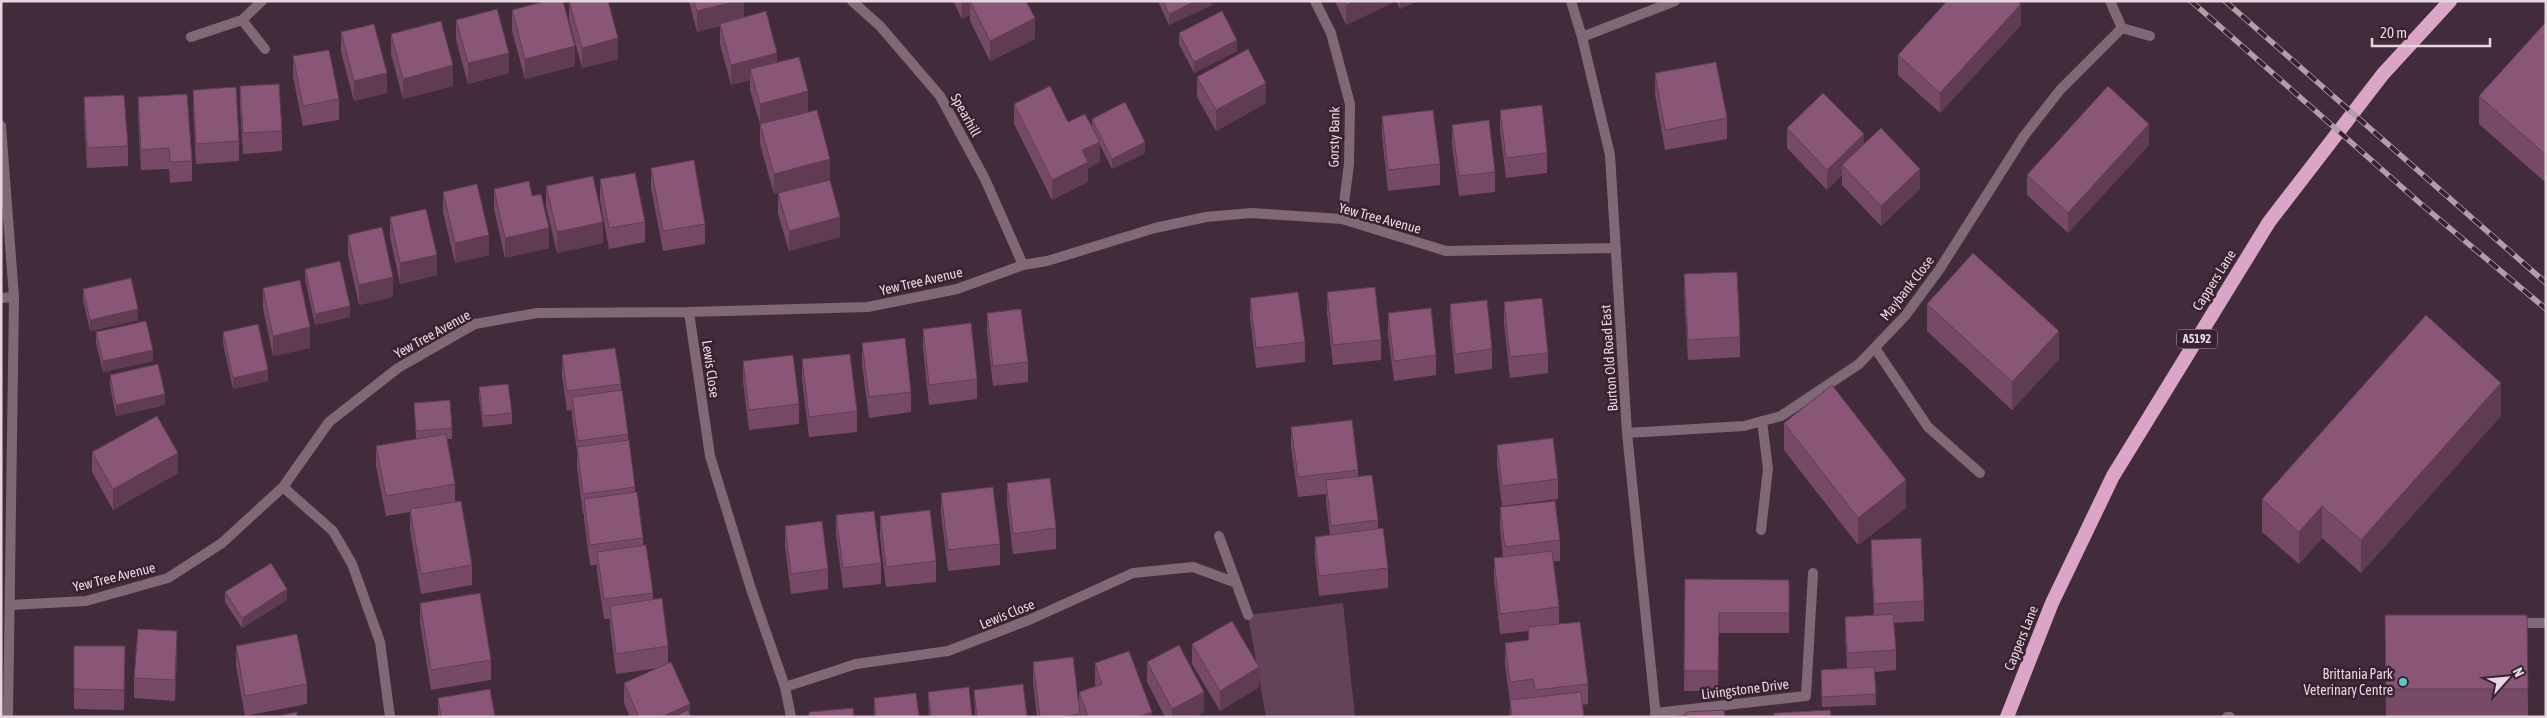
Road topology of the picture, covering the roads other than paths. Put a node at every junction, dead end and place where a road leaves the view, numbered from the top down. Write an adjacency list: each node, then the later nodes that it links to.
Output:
1 (262, 1): 8 (street)
2 (852, 1): 17 (street, Spearhill)
3 (1315, 1): 15 (street, Gorsty Bank)
4 (1571, 1): 12 (street, Burton Old Road East)
5 (1675, 1): 12 (street)
6 (2110, 1): 9 (street)
7 (2450, 1): 39 (highway, Cappers Lane / A5192)
8 (242, 20): 11 (street); 13 (street)
9 (2122, 28): 10 (street); 21 (street, Maybank Close)
10 (2150, 36)
11 (191, 37)
12 (1582, 37): 16 (street, Burton Old Road East)
13 (265, 49)
14 (1, 126): 18 (street)
15 (1342, 219): 16 (street, Yew Tree Avenue); 17 (street, Yew Tree Avenue)
16 (1616, 248): 23 (street, Burton Old Road East)
17 (1024, 264): 20 (street, Yew Tree Avenue)
18 (14, 297): 19 (street); 30 (street)
19 (1, 298)
20 (689, 312): 25 (street, Yew Tree Avenue); 34 (street, Lewis Close)
21 (1874, 348): 22 (street, Maybank Close); 24 (street)
22 (1762, 420): 23 (street, Maybank Close); 26 (street)
23 (1627, 434): 35 (street, Burton Old Road East)
24 (1980, 473)
25 (283, 487): 30 (street, Yew Tree Avenue); 37 (street)
26 (1760, 530)
27 (1219, 536): 29 (street)
28 (1813, 573): 35 (street, Livingstone Drive)
29 (1234, 582): 31 (street); 34 (street, Lewis Close)
30 (10, 605): 36 (street)
31 (1248, 616)
32 (2506, 622): 33 (street)
33 (2546, 623)
34 (785, 688): 38 (street, Lewis Close)
35 (1655, 715)
36 (8, 717)
37 (390, 717)
38 (791, 717)
39 (2007, 717)

